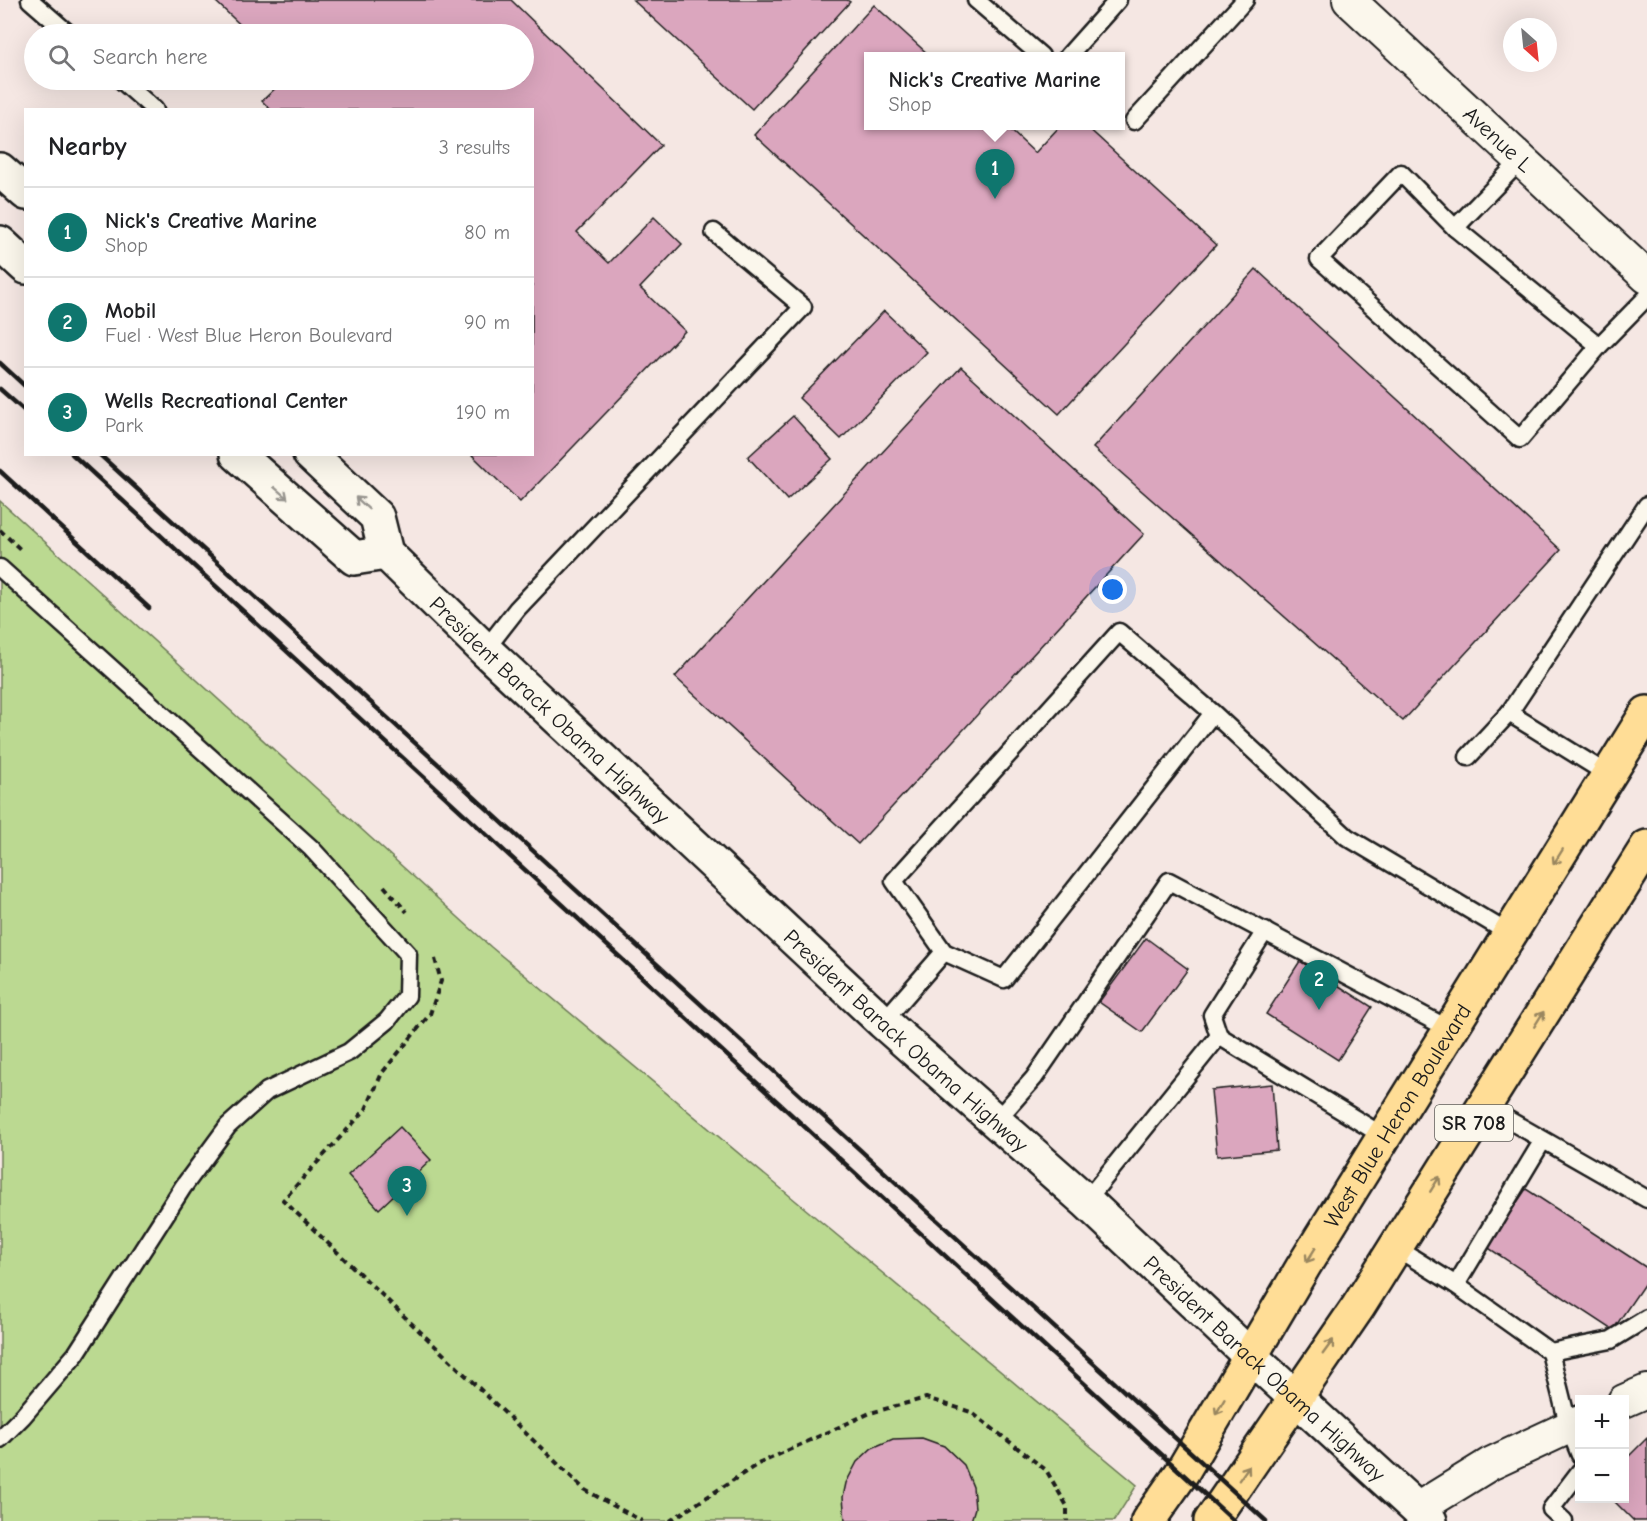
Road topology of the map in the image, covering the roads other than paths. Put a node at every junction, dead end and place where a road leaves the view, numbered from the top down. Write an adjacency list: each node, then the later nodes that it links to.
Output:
1 (30, 0): 6 (lane)
2 (976, 0): 7 (lane)
3 (1118, 0): 8 (lane)
4 (1245, 0): 11 (lane)
5 (1349, 0): 12 (street, Avenue L)
6 (58, 24)
7 (1035, 52)
8 (1072, 52)
9 (132, 90): 10 (lane)
10 (153, 108)
11 (1134, 121)
12 (1521, 160): 15 (lane); 19 (street, Avenue L)
13 (0, 170): 14 (main road)
14 (24, 191)
15 (1455, 228): 21 (lane); 21 (lane)
16 (714, 232): 27 (lane)
17 (0, 243): 18 (main road)
18 (24, 265)
19 (1647, 277)
20 (1647, 297): 21 (lane)
21 (1599, 346)
22 (239, 456): 25 (main road, one-way to 25)
23 (312, 456): 25 (main road, one-way to 23)
24 (1647, 505): 28 (lane)
25 (386, 553): 27 (main road, President Barack Obama Highway)
26 (0, 568): 56 (lane)
27 (485, 650): 37 (main road, President Barack Obama Highway)
28 (1509, 712): 31 (lane); 32 (lane)
29 (1647, 712): 32 (main road, West Blue Heron Boulevard / SR 708)
30 (1212, 713): 35 (lane); 36 (lane); 36 (lane)
31 (1468, 757)
32 (1609, 774): 35 (main road, West Blue Heron Boulevard / SR 708, one-way to 35)
33 (1647, 847): 40 (main road, SR 708, one-way to 33)
34 (1265, 931): 38 (lane); 39 (lane); 41 (lane)
35 (1510, 934): 38 (main road, West Blue Heron Boulevard / SR 708)
36 (944, 952): 37 (lane)
37 (883, 1022): 41 (main road, President Barack Obama Highway)
38 (1451, 1030): 42 (main road, West Blue Heron Boulevard / SR 708)
39 (1219, 1036): 42 (lane); 45 (lane)
40 (1484, 1106): 43 (lane); 46 (main road, SR 708, one-way to 40)
41 (995, 1122): 45 (main road, President Barack Obama Highway)
42 (1386, 1137): 50 (main road, West Blue Heron Boulevard / SR 708, one-way to 50)
43 (1543, 1140): 44 (lane); 47 (lane)
44 (1647, 1199)
45 (1086, 1201): 50 (main road, President Barack Obama Highway)
46 (1395, 1247): 47 (lane); 52 (main road, SR 708, one-way to 46)
47 (1456, 1285): 49 (lane)
48 (1647, 1318): 49 (lane)
49 (1550, 1352): 54 (lane)
50 (1250, 1356): 52 (main road, President Barack Obama Highway); 59 (main road, West Blue Heron Boulevard / SR 708, one-way to 59)
51 (1647, 1391): 53 (street)
52 (1297, 1396): 58 (main road, President Barack Obama Highway); 60 (main road, SR 708, one-way to 52)
53 (1629, 1399)
54 (1575, 1432)
55 (1575, 1435): 58 (street)
56 (0, 1439)
57 (1575, 1478): 61 (lane)
58 (1424, 1515)
59 (1148, 1521)
60 (1211, 1521)
61 (1564, 1521)

